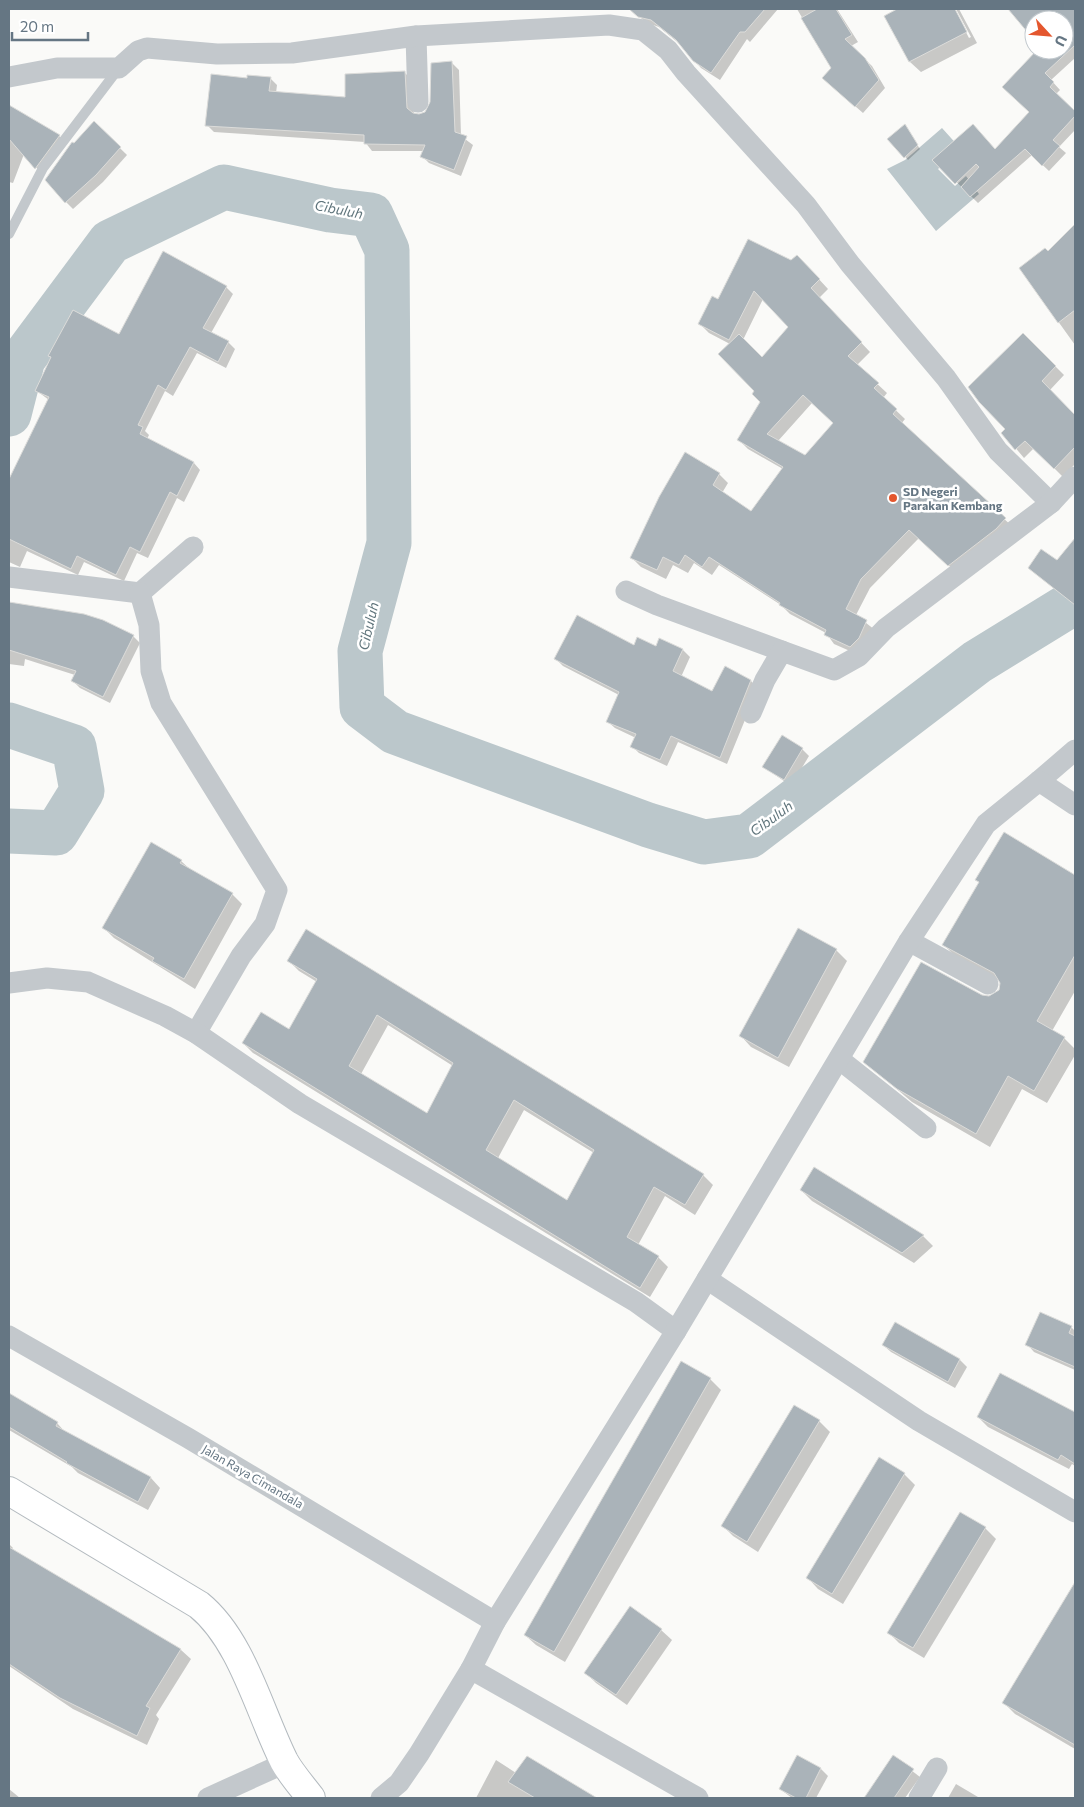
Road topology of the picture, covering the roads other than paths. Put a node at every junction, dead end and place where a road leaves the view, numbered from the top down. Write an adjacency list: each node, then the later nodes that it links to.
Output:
1 (614, 17): 2 (street); 8 (street)
2 (416, 36): 3 (street); 5 (street)
3 (119, 68): 4 (street); 6 (lane)
4 (9, 77)
5 (418, 102)
6 (9, 234)
7 (1075, 477): 8 (street)
8 (1051, 503): 13 (street)
9 (193, 547): 12 (street)
10 (9, 577): 12 (street)
11 (626, 592): 13 (street)
12 (140, 593): 21 (street)
13 (782, 651): 14 (street)
14 (751, 713)
15 (1075, 750): 16 (street)
16 (1039, 782): 17 (street); 18 (street)
17 (1075, 805)
18 (909, 941): 20 (street); 22 (street)
19 (9, 983): 21 (street)
20 (988, 984)
21 (196, 1034): 25 (street)
22 (839, 1058): 23 (street); 24 (street)
23 (926, 1128)
24 (707, 1280): 25 (street); 28 (street)
25 (676, 1332): 29 (street)
26 (9, 1336): 29 (street, Jalan Raya Cimandala)
27 (9, 1491): 31 (street)
28 (1075, 1512)
29 (495, 1622): 30 (street)
30 (471, 1669): 35 (street); 36 (street)
31 (285, 1763): 33 (street); 34 (street)
32 (937, 1768): 37 (street)
33 (208, 1798)
34 (311, 1798)
35 (381, 1798)
36 (698, 1798)
37 (919, 1798)

